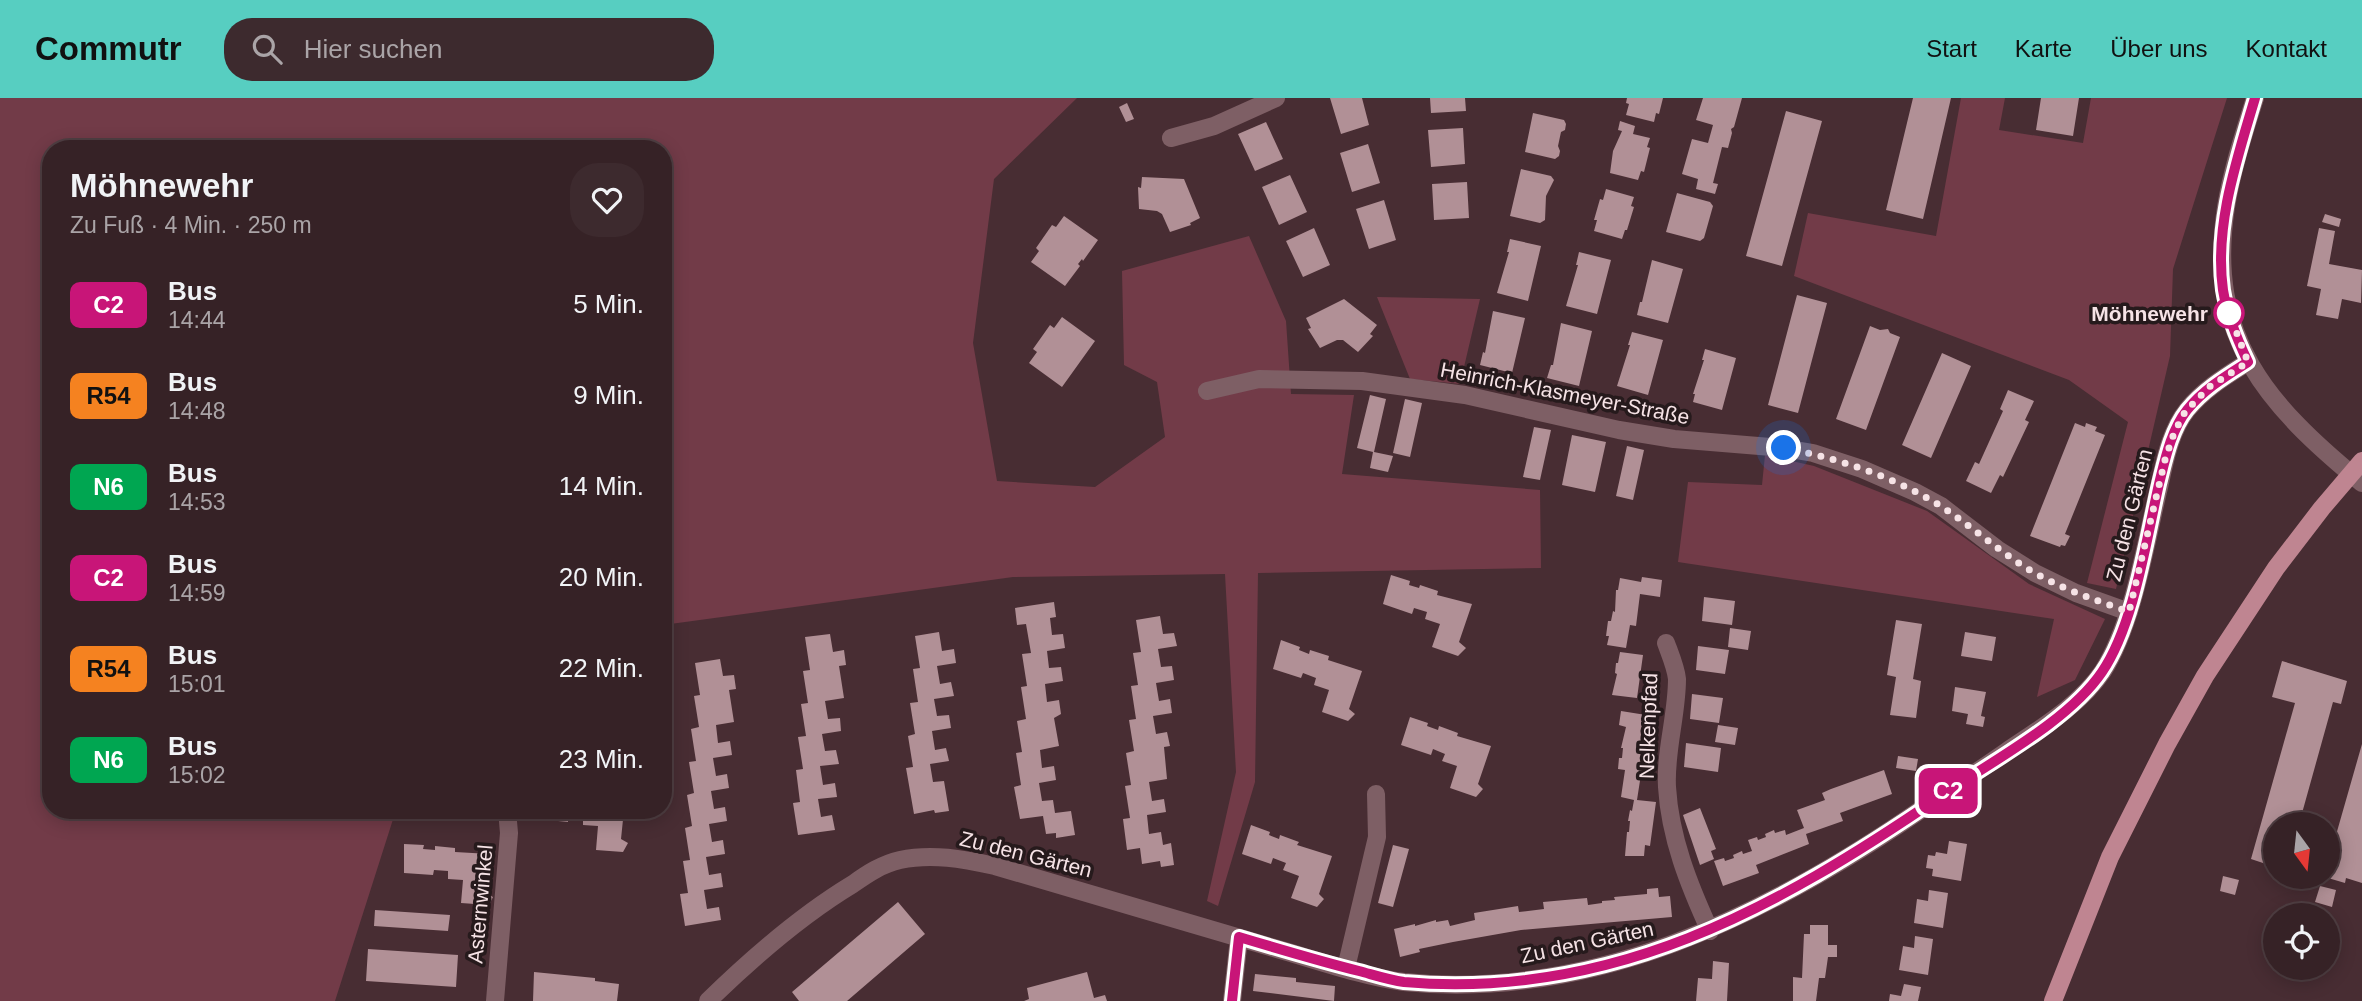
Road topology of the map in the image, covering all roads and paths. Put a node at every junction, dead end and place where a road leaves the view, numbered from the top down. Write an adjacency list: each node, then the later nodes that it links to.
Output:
1 (1276, 98): 3 (street)
2 (2255, 98): 4 (street)
3 (1171, 138)
4 (2248, 362): 6 (street); 7 (street, Zu den Gärten)
5 (1207, 391): 7 (street, Heinrich-Klasmeyer-Straße)
6 (2358, 473): 17 (main road)
7 (2129, 612): 11 (street, Zu den Gärten)
8 (1667, 643): 11 (street, Nelkenpfad)
9 (1377, 794): 13 (street)
10 (508, 819): 14 (street, Asternwinkel)
11 (1710, 931): 13 (street, Zu den Gärten)
12 (1239, 937): 13 (street, Zu den Gärten); 15 (street, Zu den Gärten); 16 (street)
13 (1346, 968)
14 (495, 1001)
15 (708, 1001)
16 (1232, 1001)
17 (2053, 1001)

